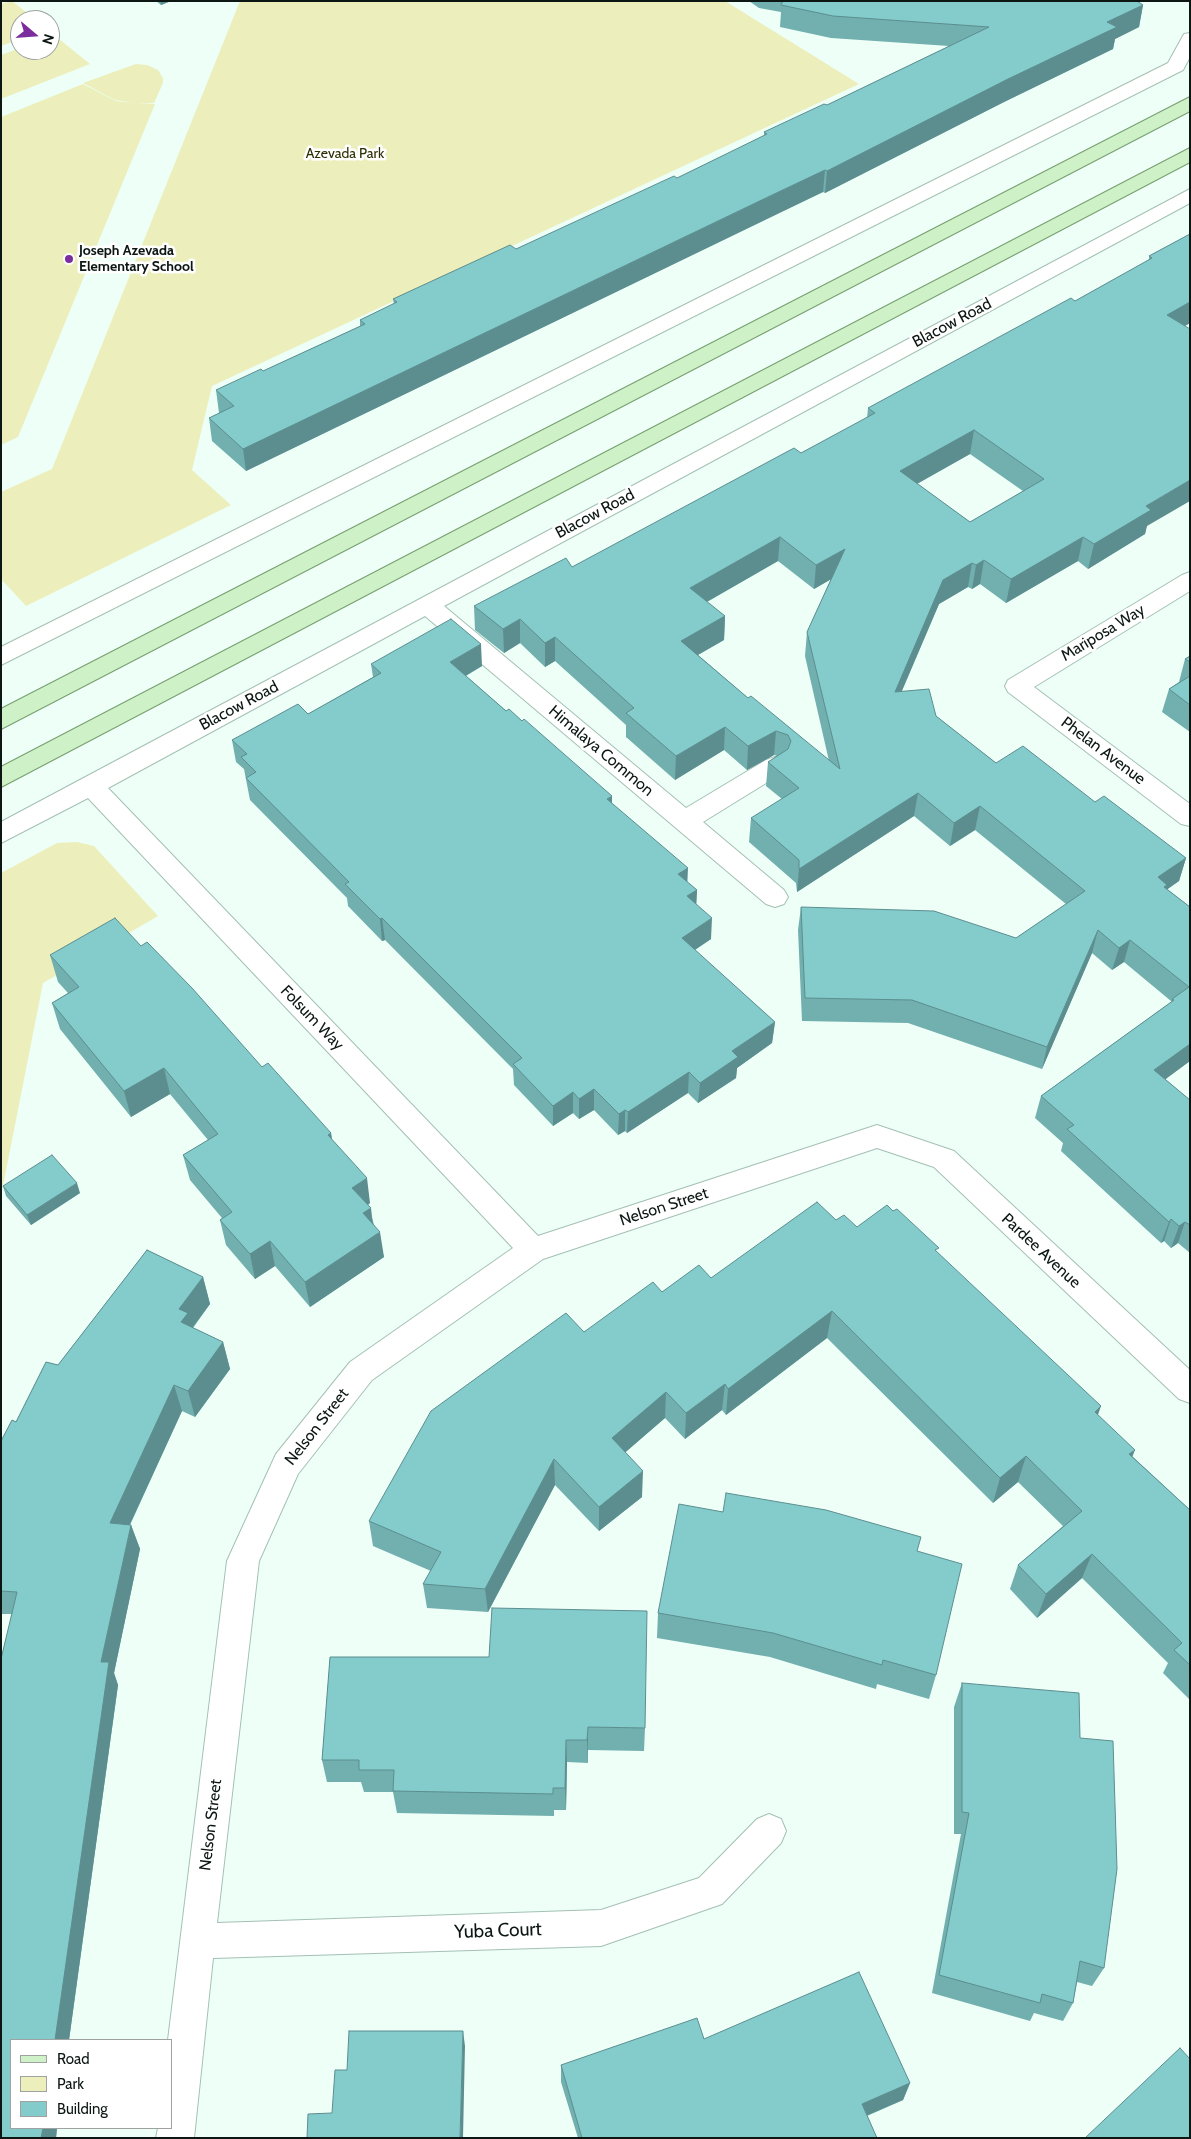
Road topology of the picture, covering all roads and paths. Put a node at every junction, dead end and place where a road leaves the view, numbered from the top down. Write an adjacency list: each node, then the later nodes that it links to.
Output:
1 (1190, 38): 7 (street)
2 (1190, 103): 9 (main road)
3 (1190, 154): 11 (main road)
4 (1190, 195): 6 (street, Blacow Road)
5 (1190, 580): 8 (street, Mariposa Way)
6 (427, 605): 12 (street, Blacow Road); 14 (street, Himalaya Common)
7 (1, 658)
8 (1017, 686): 13 (street, Phelan Avenue)
9 (1, 720)
10 (775, 766): 14 (street)
11 (1, 778)
12 (91, 786): 15 (street, Blacow Road); 18 (street, Folsum Way)
13 (1190, 817)
14 (685, 821): 16 (street, Himalaya Common)
15 (1, 834)
16 (774, 897)
17 (877, 1136): 18 (street, Nelson Street); 19 (street, Pardee Avenue)
18 (533, 1250): 21 (street, Nelson Street)
19 (1190, 1390)
20 (769, 1831): 21 (street, Yuba Court)
21 (197, 1940): 22 (street, Nelson Street)
22 (175, 2138)

